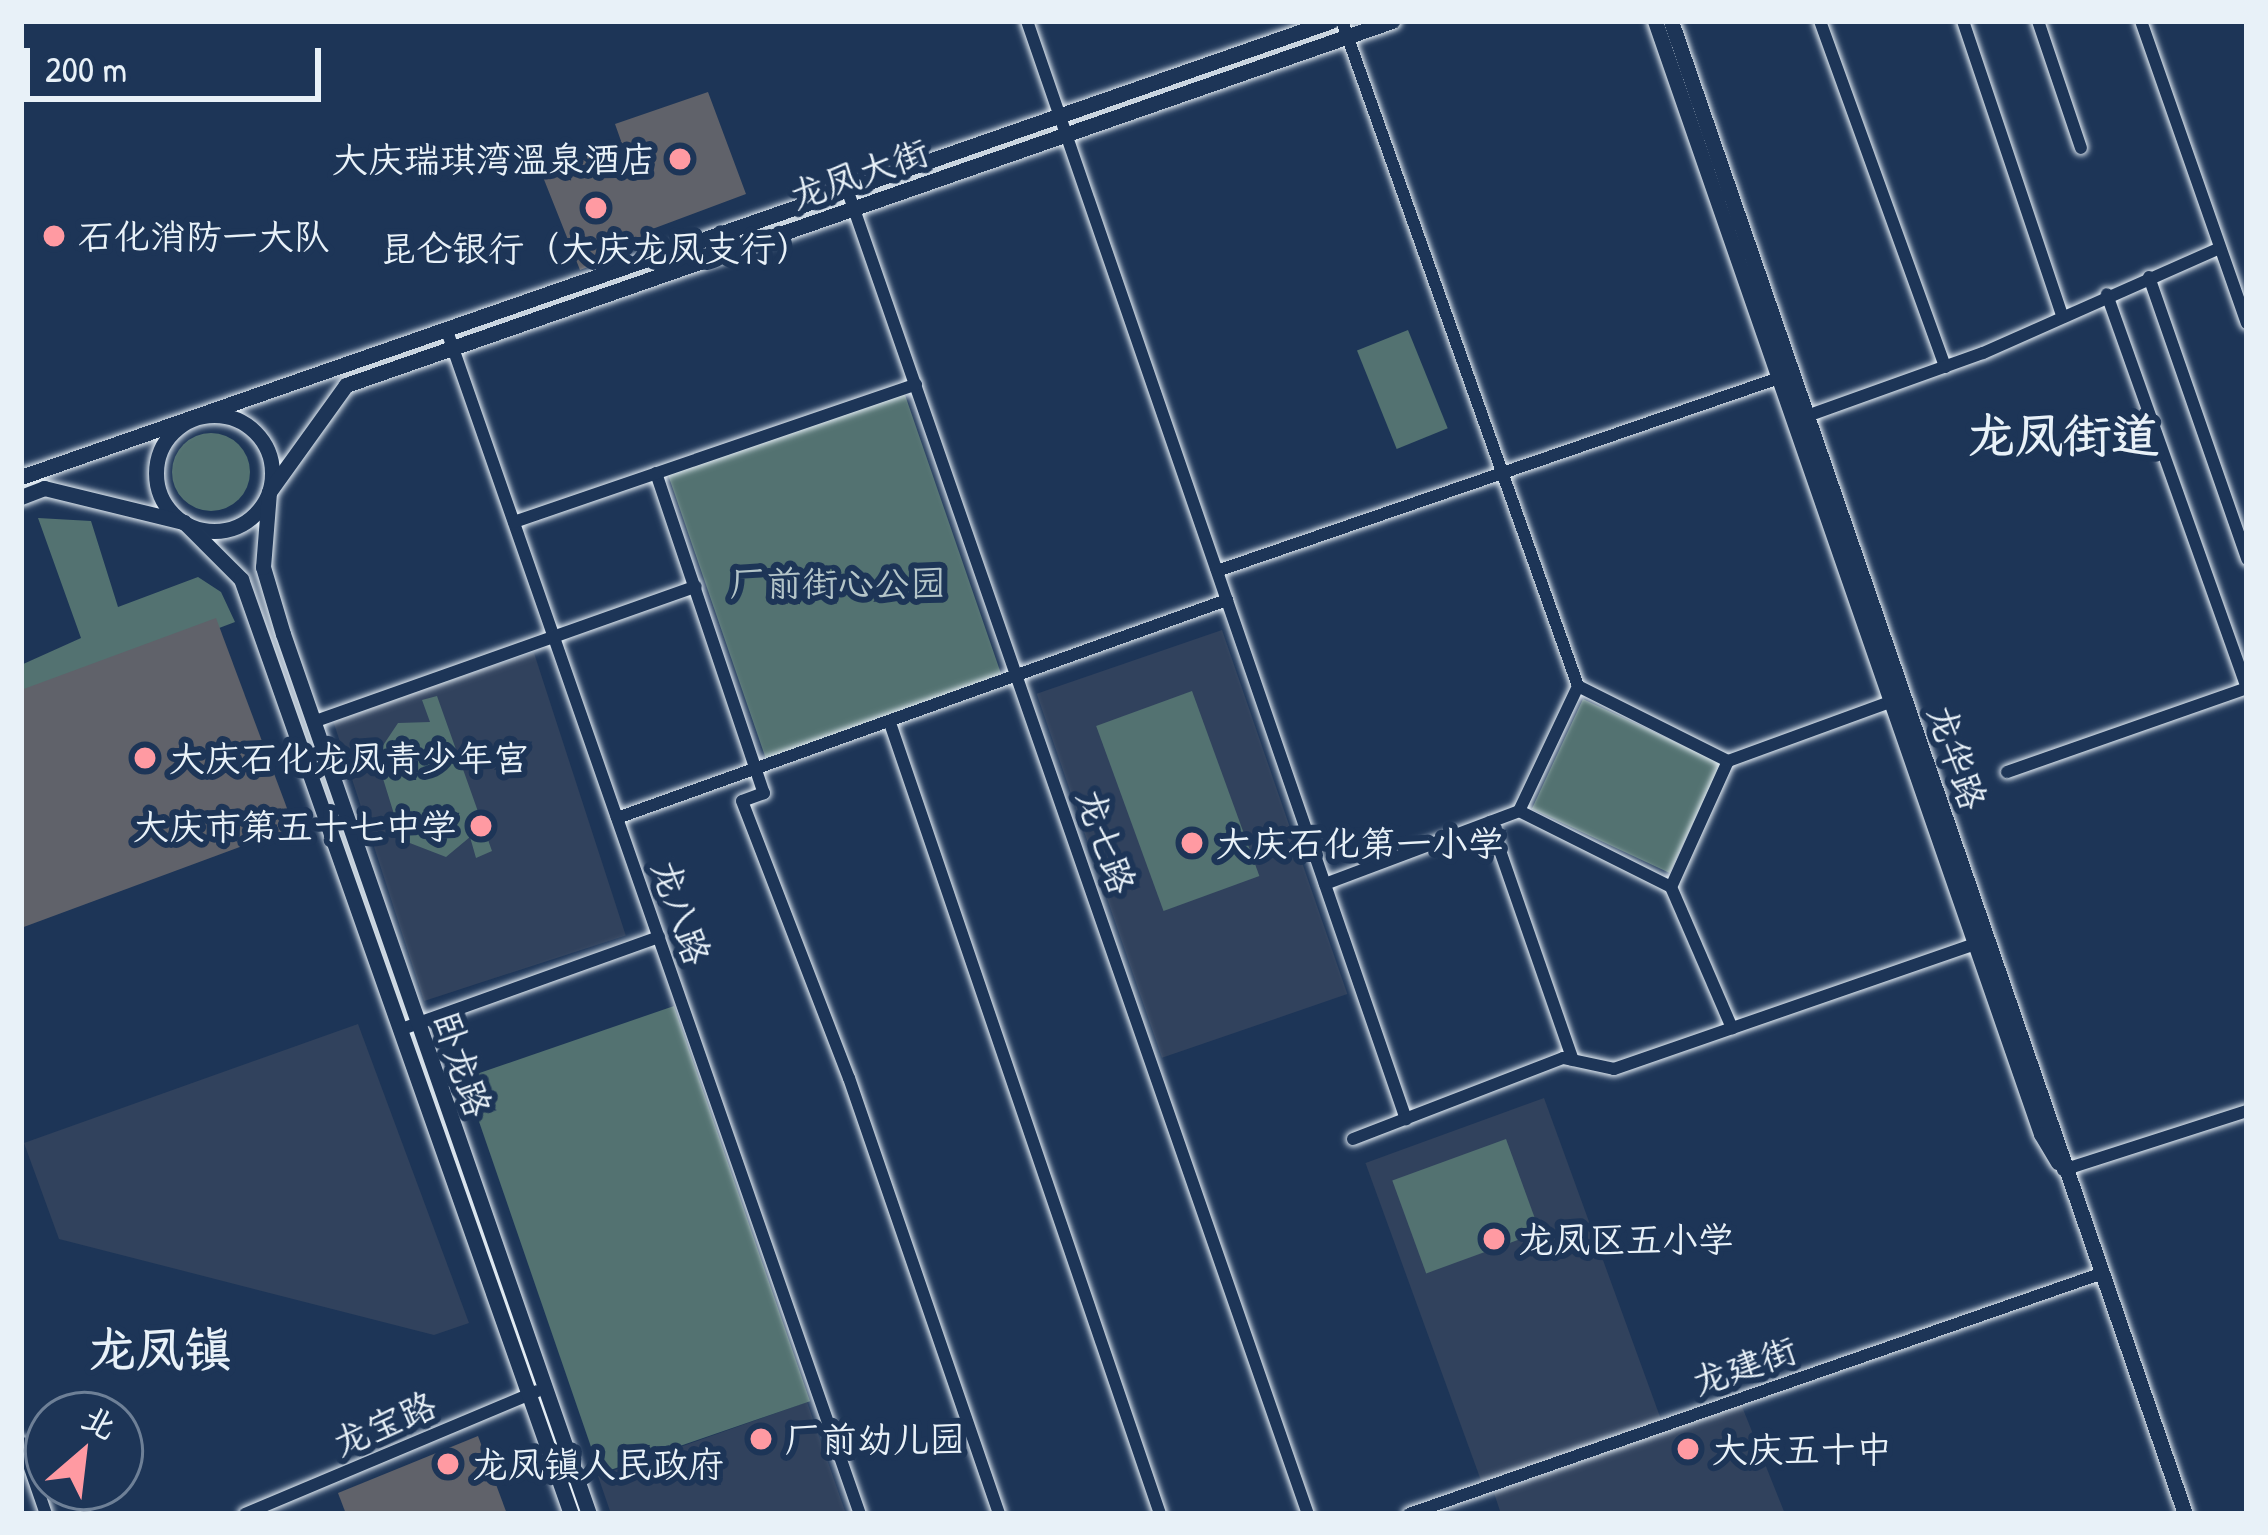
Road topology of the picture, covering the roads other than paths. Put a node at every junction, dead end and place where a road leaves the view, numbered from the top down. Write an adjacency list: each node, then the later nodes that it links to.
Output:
1 (1028, 21): 11 (street)
2 (1331, 21): 11 (main road, 龙凤大街)
3 (1392, 21): 10 (main road, 龙凤大街)
4 (1655, 21): 24 (main road)
5 (1671, 21): 24 (main road, 龙华路)
6 (1820, 21): 23 (street)
7 (1963, 21): 19 (street)
8 (2038, 21): 13 (street)
9 (2141, 21): 16 (street)
10 (1344, 29): 12 (main road, 龙凤大街); 30 (street)
11 (1059, 116): 12 (street); 14 (main road, 龙凤大街)
12 (1066, 133): 15 (main road, 龙凤大街); 37 (street)
13 (2081, 148)
14 (847, 189): 15 (street, 龙七路); 21 (main road, 龙凤大街)
15 (855, 206): 22 (main road, 龙凤大街); 26 (street, 龙七路)
16 (2221, 248): 17 (street); 20 (street)
17 (2150, 277): 18 (street); 36 (street)
18 (2107, 294): 19 (street); 48 (street)
19 (2061, 314): 23 (street)
20 (2247, 323)
21 (447, 331): 22 (street, 龙八路); 25 (main road, 龙凤大街)
22 (453, 348): 25 (main road, 龙凤大街); 35 (street, 龙八路)
23 (1945, 367): 27 (street)
24 (1785, 376): 27 (main road, 龙华路); 30 (street); 43 (main road)
25 (344, 377): 28 (main road); 32 (main road)
26 (916, 384): 29 (street); 41 (street, 龙七路)
27 (1807, 416): 43 (main road, 龙华路)
28 (195, 418): 31 (main road); 32 (main road); 34 (main road)
29 (656, 473): 35 (street); 38 (street)
30 (1503, 473): 37 (street); 42 (street)
31 (21, 477)
32 (268, 492): 34 (main road); 44 (main road, 卧龙路)
33 (21, 496): 34 (main road)
34 (184, 522): 56 (main road, 卧龙路)
35 (514, 522): 40 (street, 龙八路)
36 (2247, 559)
37 (1217, 572): 39 (street)
38 (696, 586): 40 (street); 47 (street)
39 (1227, 601): 41 (street); 52 (street)
40 (554, 636): 44 (street); 50 (street, 龙八路)
41 (1018, 678): 45 (street); 73 (street, 龙七路)
42 (1578, 686): 46 (street); 49 (street)
43 (1898, 699): 46 (street); 55 (main road, 龙华路)
44 (313, 722): 56 (main road, 卧龙路)
45 (890, 723): 47 (street); 72 (street)
46 (1728, 761): 53 (street)
47 (755, 770): 50 (street); 71 (street)
48 (2007, 772)
49 (1519, 811): 51 (street); 53 (street)
50 (617, 818): 54 (street, 龙八路)
51 (1490, 822): 52 (street); 58 (street)
52 (1325, 884): 60 (street)
53 (1671, 887): 57 (street)
54 (658, 937): 56 (street); 70 (street, 龙八路)
55 (1983, 941): 57 (street); 62 (main road, 龙华路)
56 (409, 1027): 64 (main road, 卧龙路)
57 (1732, 1028): 58 (street)
58 (1573, 1060): 60 (street)
59 (2247, 1111): 62 (street)
60 (1406, 1119): 61 (street)
61 (1353, 1139)
62 (2063, 1170): 63 (main road, 龙华路)
63 (2100, 1274): 74 (street, 龙建街); 75 (main road, 龙华路)
64 (537, 1391): 67 (street, 龙宝路); 68 (main road, 卧龙路); 69 (main road, 卧龙路)
65 (21, 1442): 66 (street)
66 (46, 1514)
67 (245, 1514)
68 (571, 1514)
69 (589, 1514)
70 (860, 1514)
71 (999, 1514)
72 (1160, 1514)
73 (1308, 1514)
74 (1409, 1514)
75 (2186, 1514)

